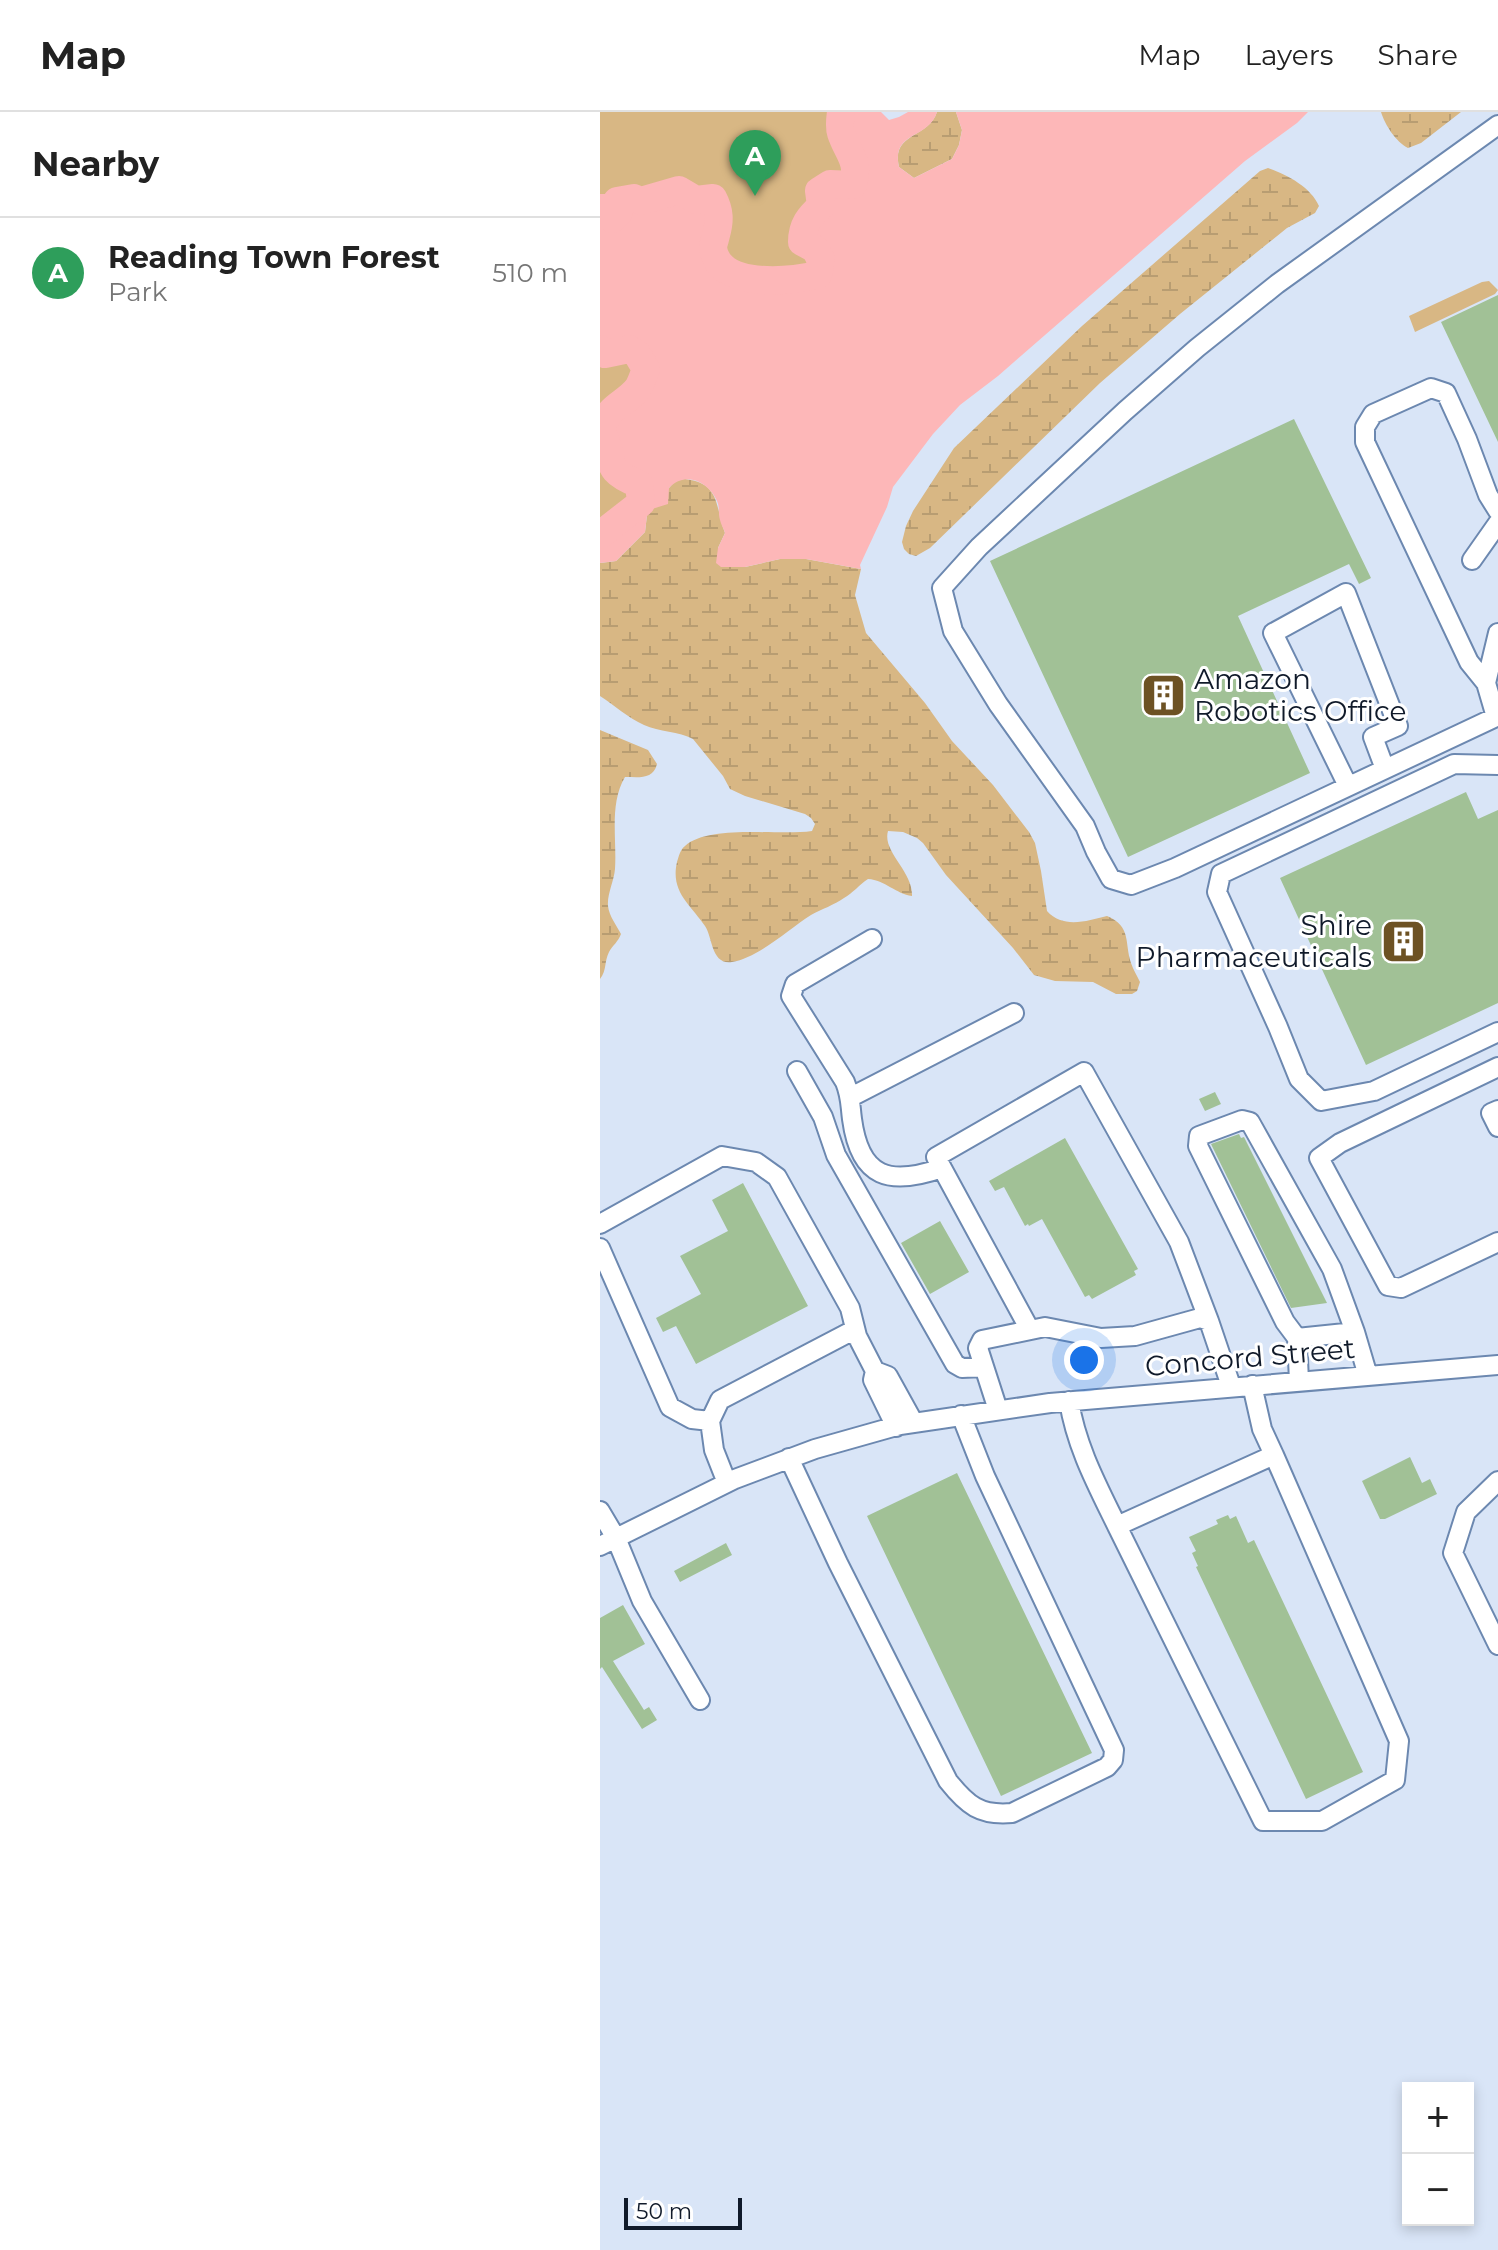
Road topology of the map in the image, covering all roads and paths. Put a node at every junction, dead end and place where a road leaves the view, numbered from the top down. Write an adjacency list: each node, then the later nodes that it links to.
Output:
1 (1498, 125): 10 (street)
2 (1498, 511): 6 (street)
3 (1498, 523): 4 (street)
4 (1472, 560)
5 (1498, 633): 6 (street)
6 (1486, 683): 7 (street)
7 (1497, 717): 9 (street)
8 (1498, 765): 13 (street)
9 (1385, 769): 10 (street); 10 (street)
10 (1348, 786)
11 (872, 939): 16 (street)
12 (1014, 1013): 16 (street)
13 (1498, 1032)
14 (1498, 1067): 21 (street)
15 (797, 1071): 29 (street)
16 (851, 1097): 19 (street)
17 (1498, 1110): 18 (street)
18 (1498, 1127)
19 (942, 1168): 23 (street); 24 (street)
20 (600, 1224): 26 (street)
21 (1498, 1242)
22 (600, 1248): 37 (street)
23 (1209, 1321): 24 (street); 33 (street)
24 (1030, 1330): 29 (street)
25 (1355, 1332): 27 (street); 27 (street); 30 (street)
26 (857, 1336): 37 (street); 38 (street)
27 (1297, 1338): 31 (street)
28 (1498, 1365): 30 (street, Concord Street)
29 (984, 1367): 35 (street)
30 (1368, 1376): 31 (street, Concord Street)
31 (1299, 1381): 32 (street, Concord Street)
32 (1252, 1385): 33 (street, Concord Street); 39 (street)
33 (1231, 1386): 34 (street, Concord Street)
34 (1069, 1401): 35 (street, Concord Street); 44 (street)
35 (998, 1410): 36 (street, Concord Street)
36 (961, 1415): 38 (street, Concord Street); 40 (street)
37 (710, 1421): 42 (street)
38 (905, 1425): 40 (street, Concord Street)
39 (1274, 1455): 44 (street); 44 (street)
40 (789, 1458): 42 (street, Concord Street)
41 (1498, 1481): 46 (street)
42 (727, 1483): 45 (street, Concord Street)
43 (600, 1511): 45 (street)
44 (1117, 1526)
45 (608, 1542): 47 (street)
46 (1498, 1645)
47 (700, 1700)

